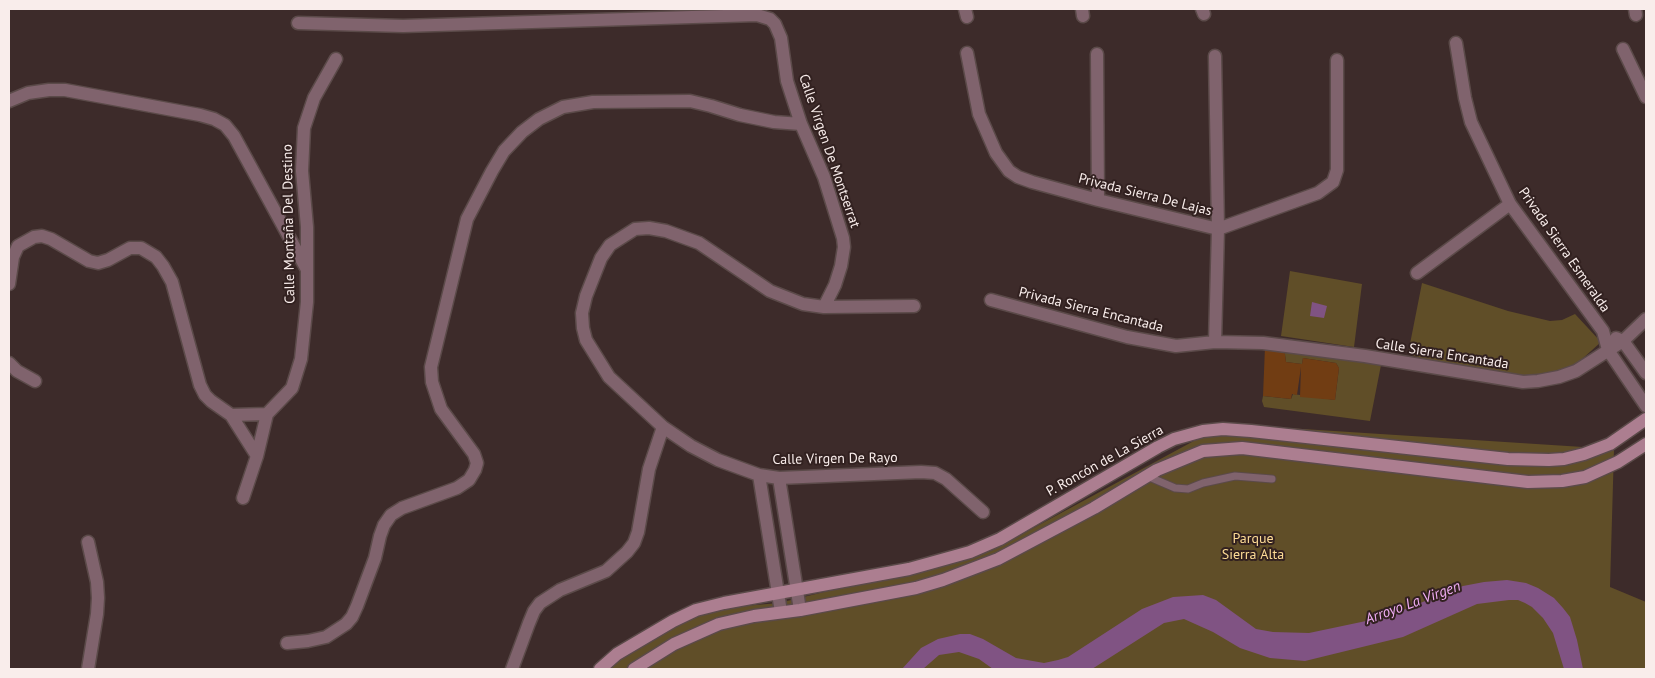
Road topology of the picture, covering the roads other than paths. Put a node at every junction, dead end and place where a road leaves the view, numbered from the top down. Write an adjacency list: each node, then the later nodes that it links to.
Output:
1 (298, 23): 11 (street, Calle Virgen De Montserrat)
2 (1456, 43): 13 (street, Privada Sierra Esmeralda)
3 (1623, 49): 9 (street)
4 (967, 52): 12 (street, Privada Sierra De Lajas)
5 (1097, 54): 12 (street)
6 (1215, 56): 14 (street)
7 (336, 59): 15 (street, Calle Montaña Del Destino)
8 (1337, 60): 14 (street, Privada Sierra De Lajas)
9 (1646, 97)
10 (9, 100): 15 (street)
11 (801, 124): 20 (street, Calle Virgen De Montserrat); 49 (street)
12 (1098, 200): 14 (street, Privada Sierra De Lajas)
13 (1510, 204): 16 (street); 22 (street, Privada Sierra Esmeralda)
14 (1218, 229): 24 (street)
15 (306, 268): 30 (street, Calle Montaña Del Destino)
16 (1418, 273)
17 (9, 284): 31 (street)
18 (991, 300): 24 (street, Privada Sierra Encantada)
19 (914, 306): 20 (street, Calle Virgen De Rayo)
20 (824, 307): 33 (street, Calle Virgen De Rayo)
21 (1646, 320): 23 (street, Calle Sierra Encantada)
22 (1603, 331): 23 (street, Privada Sierra Esmeralda); 25 (street, Privada Sierra Esmeralda)
23 (1623, 341): 25 (street, Calle Sierra Encantada); 27 (street)
24 (1214, 342): 25 (street, Calle Sierra Encantada)
25 (1608, 350): 29 (street, Privada Sierra Esmeralda)
26 (9, 364): 28 (street)
27 (1646, 373)
28 (35, 381)
29 (1646, 406)
30 (267, 414): 31 (street); 35 (street)
31 (231, 415): 35 (street)
32 (1646, 419): 37 (street, P. Roncón de La Sierra)
33 (663, 427): 36 (street, Calle Virgen De Rayo); 51 (street)
34 (1646, 444): 38 (street)
35 (257, 456): 42 (street)
36 (759, 475): 39 (street, Calle Virgen De Rayo); 46 (street)
37 (1109, 475): 41 (street); 45 (street, P. Roncón de La Sierra)
38 (1147, 476): 40 (lane); 41 (street)
39 (779, 478): 43 (street, Calle Virgen De Rayo); 45 (street)
40 (1272, 479)
41 (1120, 493): 47 (street)
42 (243, 498)
43 (984, 512)
44 (88, 542): 50 (street)
45 (797, 590): 46 (street, P. Roncón de La Sierra); 47 (street)
46 (778, 593): 48 (street); 52 (street, P. Roncón de La Sierra)
47 (800, 610): 48 (street)
48 (781, 612): 53 (street)
49 (288, 643)
50 (88, 669)
51 (512, 669)
52 (600, 669)
53 (634, 669)

